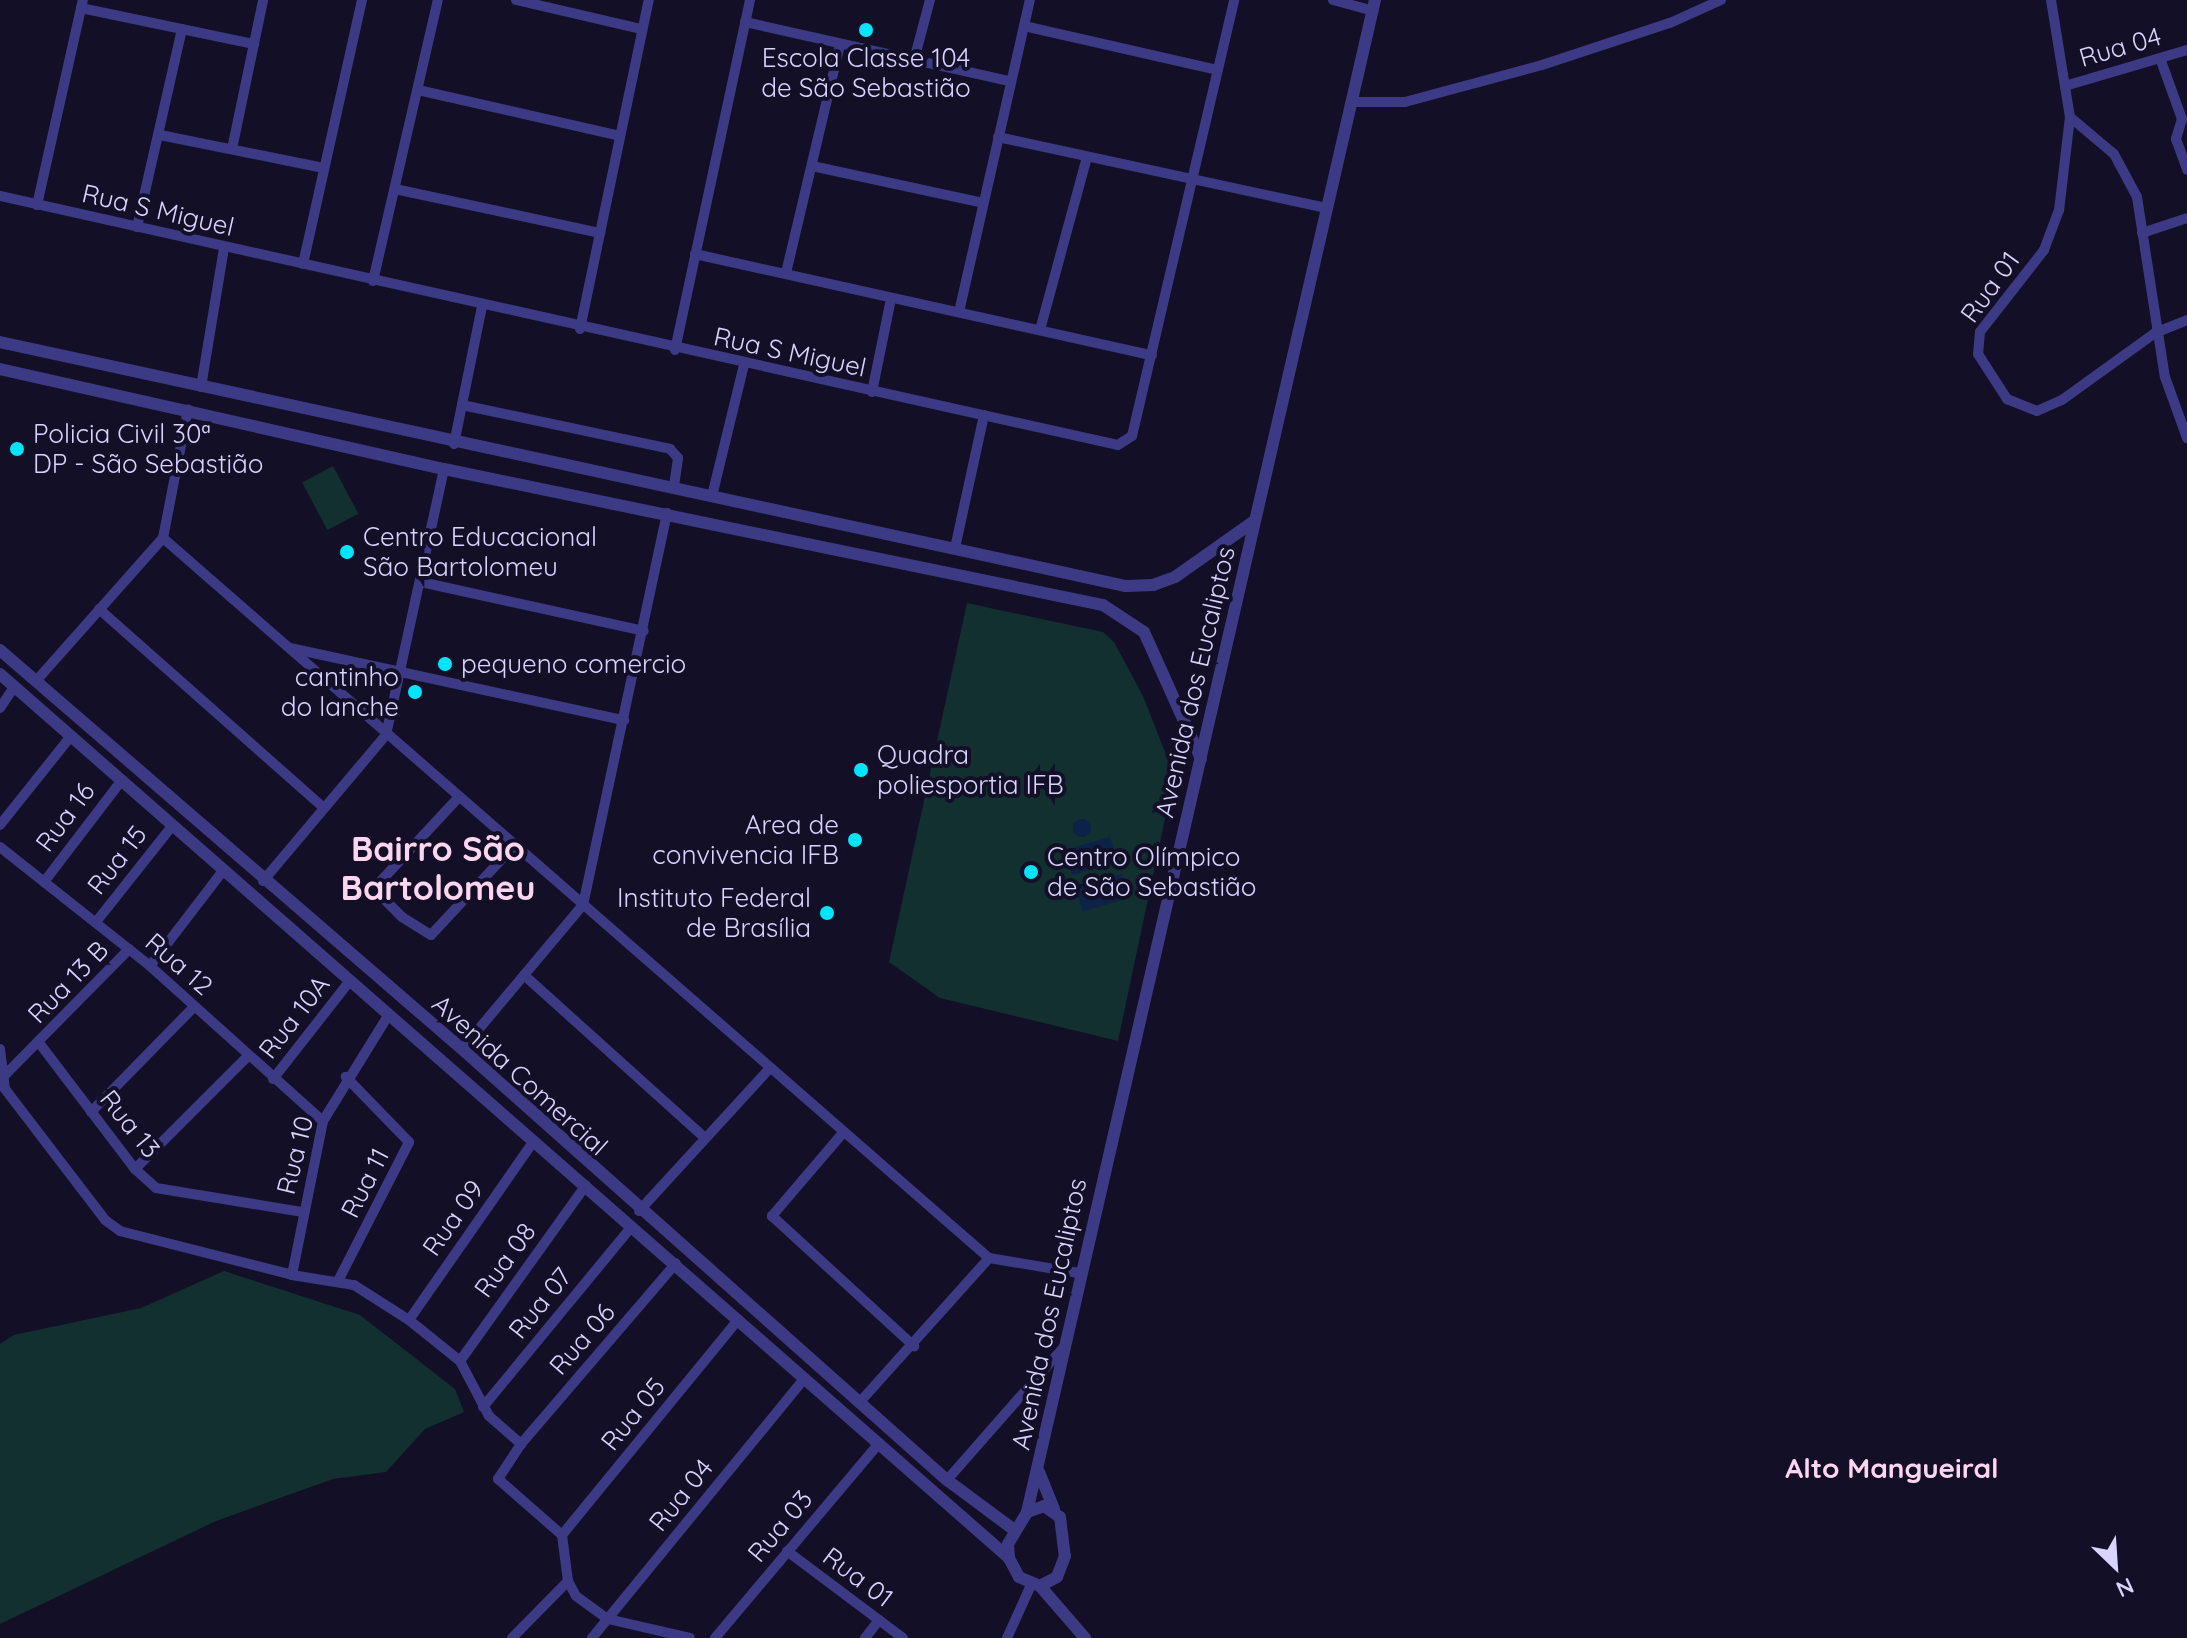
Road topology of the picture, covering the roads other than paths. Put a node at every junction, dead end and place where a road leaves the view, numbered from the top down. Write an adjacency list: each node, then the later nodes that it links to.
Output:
1 (263, 0): 19 (street)
2 (362, 0): 37 (street)
3 (438, 0): 27 (street)
4 (516, 0): 18 (street)
5 (649, 0): 18 (street)
6 (750, 0): 15 (street)
7 (930, 0): 23 (street)
8 (1030, 0): 16 (street)
9 (1234, 0): 24 (street, Rua S Miguel)
10 (1333, 0): 14 (street)
11 (2051, 0): 26 (street)
12 (1718, 1): 28 (street)
13 (82, 4): 17 (street); 43 (street)
14 (1374, 5): 28 (street, Avenida dos Eucaliptos)
15 (745, 22): 20 (street); 50 (street)
16 (1024, 26): 24 (street); 25 (street)
17 (182, 29): 19 (street); 31 (street)
18 (642, 29): 32 (street)
19 (254, 44): 34 (street)
20 (840, 44): 23 (street); 36 (street)
21 (2187, 50): 22 (street, Rua 04)
22 (2160, 58): 26 (street, Rua 04); 30 (street)
23 (914, 60): 25 (street)
24 (1217, 70): 39 (street, Rua S Miguel)
25 (1010, 81): 33 (street)
26 (2065, 86): 29 (street)
27 (418, 90): 32 (street); 40 (street)
28 (1353, 102): 44 (street, Avenida dos Eucaliptos)
29 (2070, 117): 48 (street); 60 (street, Rua 01)
30 (2184, 118): 38 (street)
31 (160, 135): 34 (street); 46 (street)
32 (620, 136): 47 (street)
33 (998, 137): 35 (street); 42 (street)
34 (232, 149): 37 (street)
35 (1087, 157): 39 (street); 59 (street)
36 (812, 166): 42 (street); 52 (street)
37 (324, 168): 51 (street)
38 (2187, 170)
39 (1193, 180): 44 (street); 64 (street, Rua S Miguel)
40 (395, 189): 47 (street); 53 (street)
41 (0, 196): 43 (street, Rua S Miguel)
42 (983, 203): 56 (street)
43 (37, 205): 46 (street, Rua S Miguel)
44 (1326, 208): 81 (street, Avenida dos Eucaliptos)
45 (2187, 218): 48 (street)
46 (137, 227): 49 (street, Rua S Miguel)
47 (600, 233): 58 (street)
48 (2142, 233): 60 (street)
49 (224, 248): 51 (street, Rua S Miguel); 68 (street)
50 (695, 254): 52 (street); 62 (street)
51 (303, 264): 53 (street, Rua S Miguel)
52 (786, 273): 54 (street)
53 (373, 281): 55 (street, Rua S Miguel)
54 (891, 299): 56 (street); 69 (street)
55 (482, 306): 58 (street, Rua S Miguel); 70 (street)
56 (959, 312): 59 (street)
57 (2187, 320): 60 (street)
58 (580, 329): 62 (street, Rua S Miguel)
59 (1040, 330): 64 (street)
60 (2155, 333): 73 (street)
61 (0, 342): 63 (street)
62 (675, 350): 65 (street, Rua S Miguel)
63 (47, 352): 67 (street); 68 (street)
64 (1152, 355): 72 (street, Rua S Miguel)
65 (744, 365): 69 (street, Rua S Miguel); 78 (street)
66 (0, 369): 67 (street)
67 (41, 379): 71 (street)
68 (201, 387): 74 (street)
69 (872, 392): 72 (street, Rua S Miguel)
70 (462, 405): 74 (street); 76 (street)
71 (188, 409): 75 (street); 82 (street)
72 (984, 415): 83 (street)
73 (2187, 438)
74 (454, 444): 76 (street)
75 (444, 469): 79 (street); 85 (street)
76 (674, 488): 77 (street)
77 (690, 491): 78 (street); 80 (street)
78 (712, 496): 83 (street)
79 (667, 513): 80 (street); 88 (street)
80 (685, 517): 86 (street)
81 (1253, 522): 84 (street); 99 (street, Avenida dos Eucaliptos)
82 (163, 538): 87 (street); 89 (street)
83 (955, 548): 84 (street)
84 (1062, 572): 86 (street)
85 (421, 582): 88 (street); 91 (street)
86 (1057, 594): 99 (street)
87 (99, 609): 93 (street); 102 (street)
88 (644, 631): 96 (street)
89 (286, 647): 91 (street); 97 (street)
90 (0, 650): 93 (street, Avenida Comercial)
91 (400, 672): 96 (street); 97 (street)
92 (0, 674): 94 (street, Avenida Comercial)
93 (36, 681): 105 (street, Avenida Comercial)
94 (14, 687): 95 (street); 98 (street, Avenida Comercial)
95 (0, 708)
96 (624, 720): 113 (street)
97 (386, 735): 101 (street); 102 (street)
98 (71, 736): 100 (street, Avenida Comercial); 103 (street)
99 (1201, 759): 146 (street, Avenida dos Eucaliptos)
100 (122, 780): 104 (street, Avenida Comercial); 111 (street, Rua 16)
101 (458, 798): 106 (street); 106 (street)
102 (323, 807): 110 (street)
103 (0, 825)
104 (173, 825): 108 (street, Avenida Comercial); 115 (street, Rua 15)
105 (210, 834): 108 (street); 110 (street, Avenida Comercial)
106 (514, 846): 113 (street)
107 (0, 847): 111 (street, Rua 12)
108 (199, 848): 109 (street, Avenida Comercial)
109 (223, 871): 114 (street, Avenida Comercial); 117 (street)
110 (263, 881): 112 (street, Avenida Comercial)
111 (44, 882): 115 (street, Rua 12)
112 (285, 900): 114 (street); 124 (street, Avenida Comercial)
113 (583, 905): 118 (street); 126 (street)
114 (272, 915): 119 (street, Avenida Comercial)
115 (96, 922): 116 (street, Rua 12)
116 (129, 949): 117 (street, Rua 12); 122 (street, Rua 13 B)
117 (150, 966): 120 (street, Rua 12)
118 (524, 975): 124 (street); 133 (street)
119 (349, 982): 121 (street, Avenida Comercial); 129 (street, Rua 10A)
120 (194, 1007): 125 (street, Rua 12); 130 (street)
121 (389, 1014): 127 (street, Rua 10); 134 (street, Avenida Comercial)
122 (40, 1044): 128 (street, Rua 13 B); 130 (street, Rua 13)
123 (0, 1049): 128 (street)
124 (462, 1049): 137 (street, Avenida Comercial)
125 (248, 1056): 129 (street, Rua 12); 135 (street)
126 (768, 1070): 132 (street); 133 (street)
127 (346, 1077): 131 (street, Rua 10); 148 (street, Rua 11)
128 (2, 1078): 147 (street)
129 (273, 1079): 131 (street, Rua 12)
130 (91, 1112): 135 (street, Rua 13)
131 (323, 1121): 140 (street, Rua 10)
132 (842, 1134): 144 (street); 152 (street)
133 (705, 1138): 139 (street)
134 (534, 1141): 136 (street, Avenida Comercial); 149 (street, Rua 09)
135 (135, 1169): 140 (street, Rua 13)
136 (586, 1185): 138 (street, Avenida Comercial); 153 (street, Rua 08)
137 (614, 1188): 138 (street); 139 (street, Avenida Comercial)
138 (604, 1202): 141 (street, Avenida Comercial)
139 (639, 1211): 142 (street, Avenida Comercial)
140 (303, 1212): 147 (street, Rua 10)
141 (632, 1226): 143 (street, Avenida Comercial); 156 (street, Rua 07)
142 (663, 1232): 143 (street); 155 (street, Avenida Comercial)
143 (653, 1244): 145 (street, Avenida Comercial)
144 (989, 1258): 146 (street); 152 (street)
145 (676, 1263): 150 (street, Avenida Comercial); 158 (street, Rua 06)
146 (1079, 1273): 151 (street, Avenida dos Eucaliptos)
147 (292, 1275): 148 (street)
148 (338, 1281): 149 (street)
149 (409, 1320): 153 (street)
150 (737, 1321): 154 (street, Avenida Comercial); 164 (street, Rua 05)
151 (1065, 1345): 159 (street, Avenida dos Eucaliptos); 160 (street)
152 (914, 1346): 155 (street)
153 (460, 1361): 156 (street)
154 (804, 1379): 157 (street, Avenida Comercial); 171 (street, Rua 04)
155 (859, 1403): 160 (street, Avenida Comercial)
156 (483, 1407): 158 (street)
157 (879, 1443): 165 (street, Rua 03); 166 (street, Avenida Comercial)
158 (521, 1444): 164 (street, Rua 06)
159 (1038, 1469): 161 (street, Avenida dos Eucaliptos); 162 (street, Avenida dos Eucaliptos)
160 (947, 1480): 163 (street, Avenida Comercial)
161 (1054, 1509): 162 (street); 167 (street)
162 (1027, 1512): 163 (street)
163 (1013, 1529): 166 (street)
164 (562, 1535): 168 (street)
165 (787, 1551): 172 (street, Rua 01); 177 (street, Rua 03)
166 (1009, 1558): 169 (street)
167 (1057, 1577): 169 (street); 170 (street)
168 (568, 1581): 171 (street); 174 (street)
169 (1035, 1586): 170 (street); 173 (street)
170 (1063, 1613): 180 (street)
171 (608, 1619): 175 (street, Rua 04); 176 (street)
172 (879, 1620): 178 (street); 179 (street, Rua 01)
173 (1006, 1636)
174 (512, 1638)
175 (592, 1638)
176 (690, 1638)
177 (715, 1638)
178 (865, 1638)
179 (903, 1638)
180 (1085, 1638)

